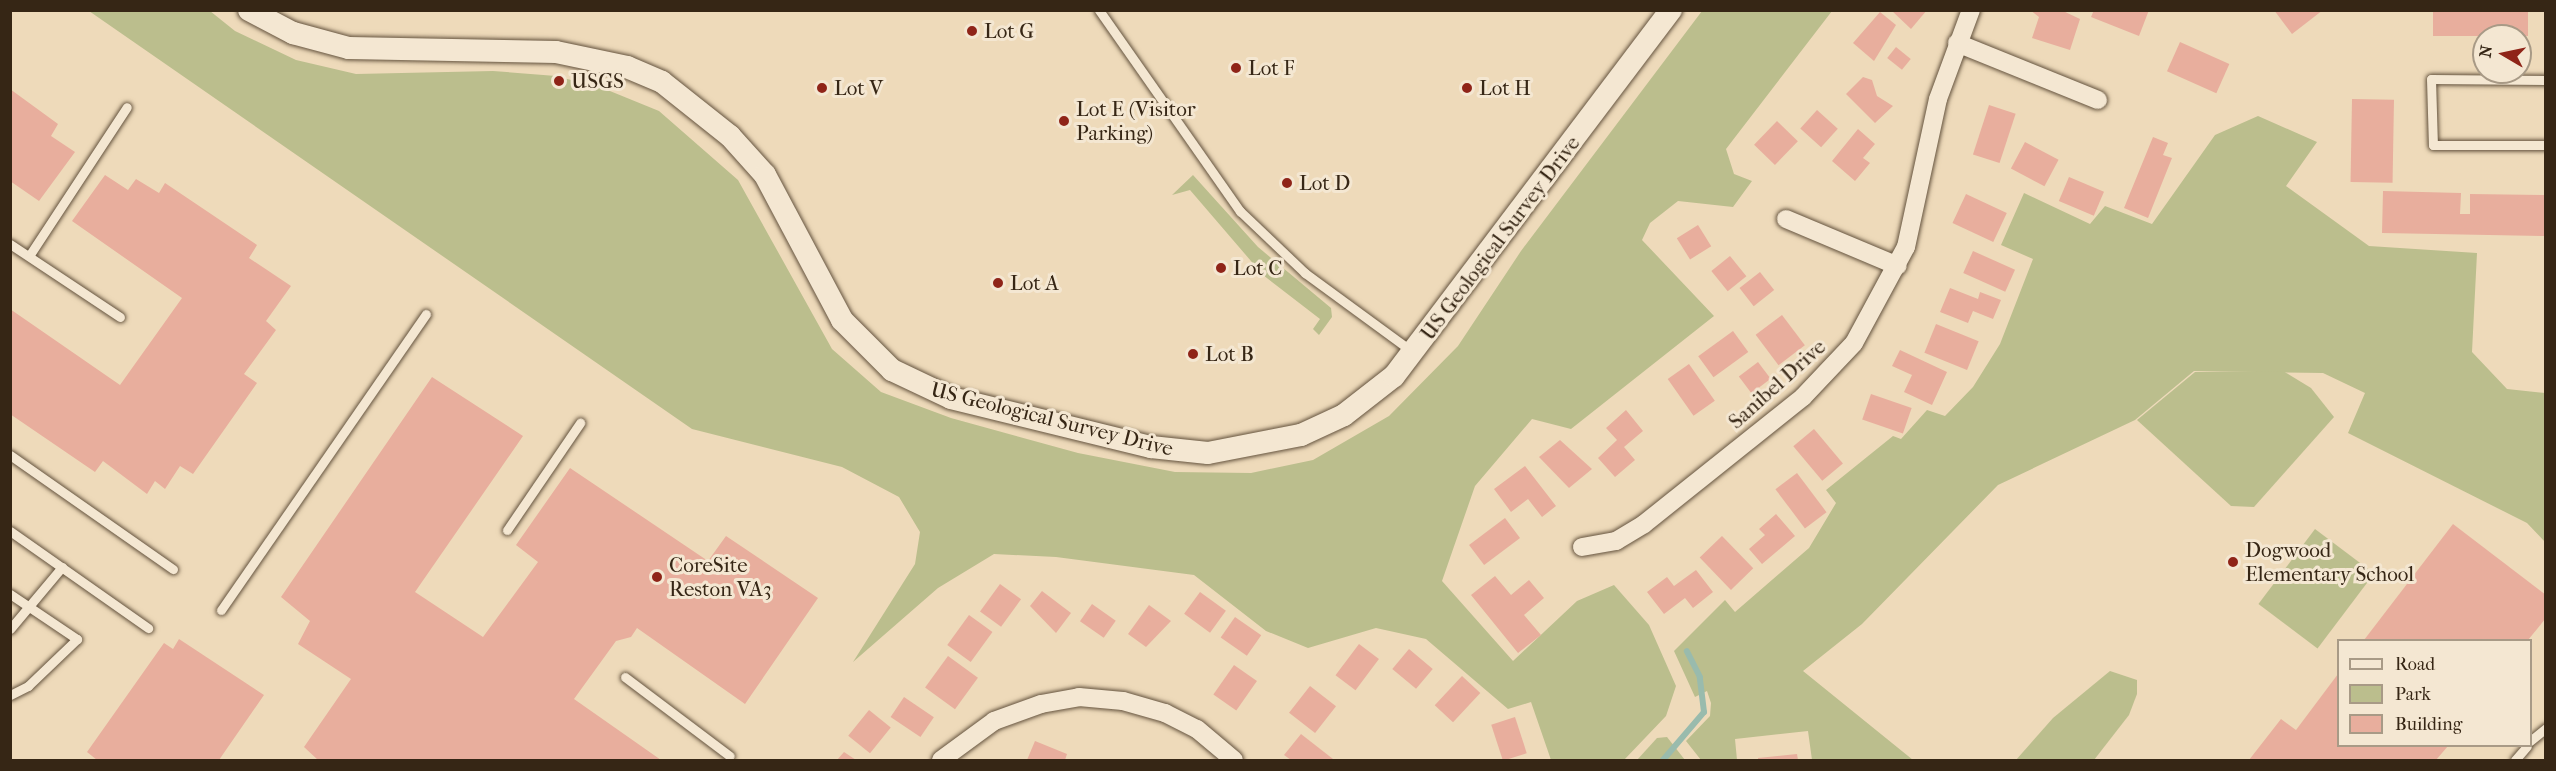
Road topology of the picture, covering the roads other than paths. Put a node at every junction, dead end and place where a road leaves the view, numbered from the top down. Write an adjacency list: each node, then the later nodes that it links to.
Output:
1 (249, 10): 16 (street, US Geological Survey Drive)
2 (1099, 10): 16 (lane)
3 (1671, 10): 16 (street, US Geological Survey Drive)
4 (1971, 10): 5 (street, Sanibel Drive)
5 (1957, 43): 7 (street); 13 (street, Sanibel Drive)
6 (2546, 80): 9 (lane)
7 (2098, 100)
8 (127, 107): 12 (lane)
9 (2546, 145)
10 (1786, 219): 13 (street)
11 (10, 244): 12 (lane)
12 (29, 256): 15 (lane)
13 (1898, 266): 21 (street, Sanibel Drive)
14 (426, 314): 26 (lane)
15 (120, 317)
16 (1413, 352)
17 (580, 423): 19 (lane)
18 (10, 455): 23 (lane)
19 (507, 530)
20 (10, 531): 22 (lane)
21 (1582, 547)
22 (62, 567): 25 (lane); 27 (lane)
23 (173, 568)
24 (10, 594): 25 (lane)
25 (30, 607): 28 (lane); 30 (lane)
26 (221, 610)
27 (148, 628)
28 (10, 629)
29 (625, 677): 34 (lane)
30 (10, 695)
31 (2546, 728): 32 (lane)
32 (2532, 739)
33 (2526, 747): 37 (lane)
34 (730, 756)
35 (941, 760): 36 (street)
36 (1234, 760)
37 (2515, 760)

